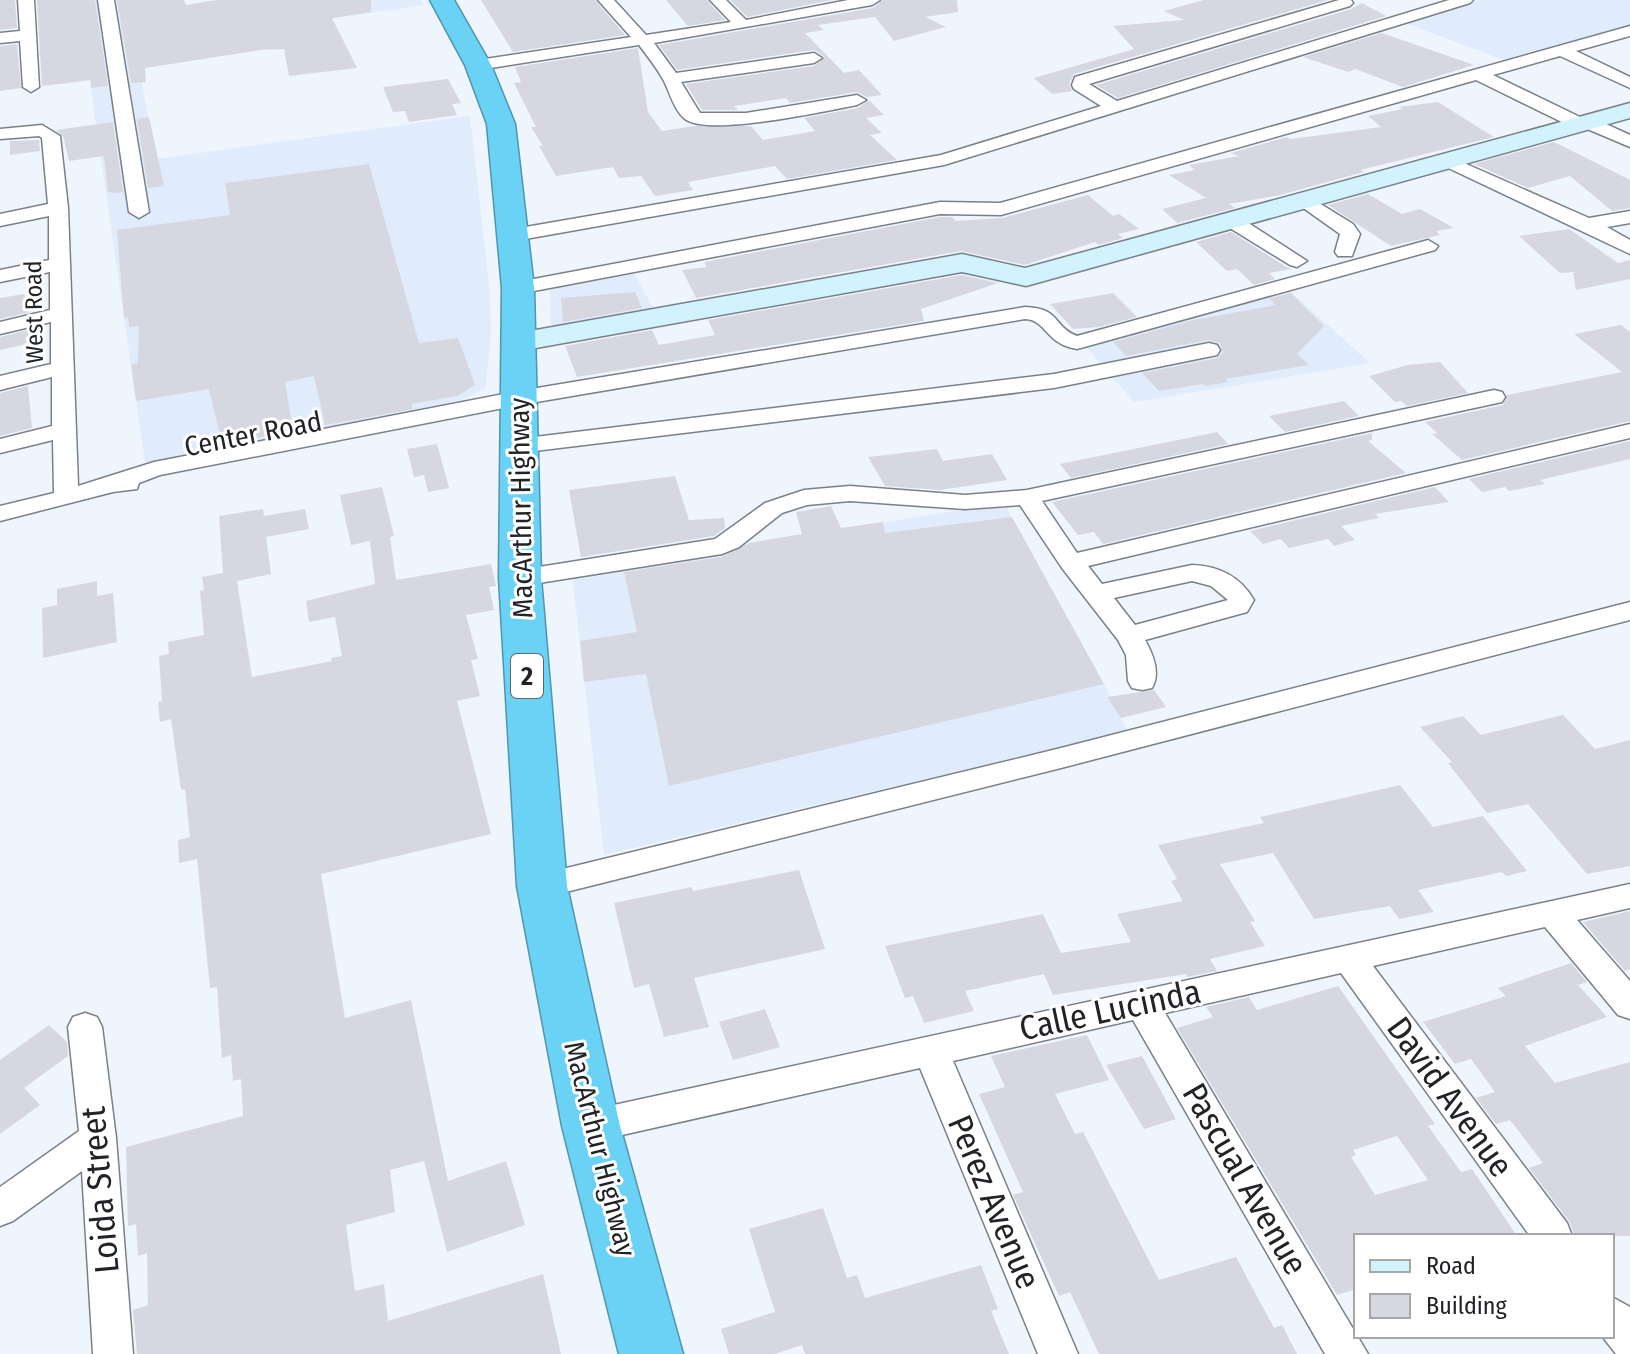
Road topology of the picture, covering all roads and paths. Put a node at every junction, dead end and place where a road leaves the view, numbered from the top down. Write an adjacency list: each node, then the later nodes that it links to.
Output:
1 (26, 0): 13 (street)
2 (106, 0): 32 (street)
3 (442, 0): 18 (highway, MacArthur Highway / 2)
4 (606, 0): 15 (street)
5 (718, 0): 11 (street)
6 (872, 0): 11 (street)
7 (1413, 0): 10 (street)
8 (1465, 0): 10 (street)
9 (1345, 3): 24 (street)
10 (1438, 8): 24 (street)
11 (742, 25): 15 (street)
12 (1630, 31): 16 (street)
13 (29, 35): 14 (street); 22 (street)
14 (0, 38)
15 (642, 40): 18 (street); 20 (street)
16 (1560, 50): 19 (street); 21 (street)
17 (814, 58): 20 (street)
18 (478, 65): 37 (highway, MacArthur Highway / 2)
19 (1478, 74): 26 (street); 44 (street)
20 (671, 79): 23 (street)
21 (1630, 83)
22 (31, 87)
23 (857, 100)
24 (1109, 110): 37 (street)
25 (1627, 113): 26 (street)
26 (1583, 123): 28 (street); 29 (street)
27 (0, 134): 31 (street, West Road)
28 (1630, 142)
29 (1448, 161): 30 (street); 36 (street)
30 (1306, 201): 35 (street); 40 (street)
31 (58, 208): 34 (street); 42 (street, West Road)
32 (139, 212)
33 (1630, 217): 36 (street)
34 (0, 220)
35 (1232, 221): 41 (street); 47 (street)
36 (1588, 224): 39 (street)
37 (514, 235): 44 (highway, MacArthur Highway / 2)
38 (1428, 246): 52 (street)
39 (1630, 248)
40 (1345, 252)
41 (1297, 261)
42 (59, 264): 43 (street); 45 (street, West Road)
43 (0, 276)
44 (518, 288): 47 (highway, MacArthur Highway / 2)
45 (59, 314): 46 (street); 49 (street, West Road)
46 (0, 328)
47 (519, 342): 52 (highway, MacArthur Highway / 2)
48 (1209, 350): 52 (street)
49 (62, 368): 50 (street); 53 (street, West Road)
50 (0, 383)
51 (1494, 397): 56 (street)
52 (518, 419): 57 (street, Center Road); 60 (highway, MacArthur Highway / 2)
53 (63, 430): 55 (street); 57 (street, West Road)
54 (1630, 431): 59 (street)
55 (0, 446)
56 (1027, 497): 59 (street); 60 (street)
57 (66, 498): 58 (street, Center Road)
58 (0, 514)
59 (1071, 562): 61 (street)
60 (520, 578): 65 (highway, MacArthur Highway / 2)
61 (1096, 594): 63 (street); 63 (street)
62 (1630, 611): 65 (street)
63 (1129, 636): 64 (street)
64 (1142, 681)
65 (542, 886): 73 (highway, MacArthur Highway / 2)
66 (1630, 896): 67 (street, Calle Lucinda)
67 (1552, 913): 68 (street, Calle Lucinda); 70 (street)
68 (1348, 958): 69 (street, Calle Lucinda); 76 (street, David Avenue)
69 (1142, 1004): 72 (street, Calle Lucinda); 82 (street, Pascual Avenue)
70 (1630, 1005)
71 (85, 1027): 74 (street, Loida Street)
72 (930, 1049): 73 (street, Calle Lucinda); 81 (street, Perez Avenue)
73 (591, 1126): 80 (highway, MacArthur Highway / 2)
74 (98, 1138): 75 (street); 79 (street, Loida Street)
75 (0, 1209)
76 (1552, 1234)
77 (1614, 1319): 78 (street)
78 (1630, 1340)
79 (113, 1354)
80 (651, 1354)
81 (1058, 1354)
82 (1348, 1354)

